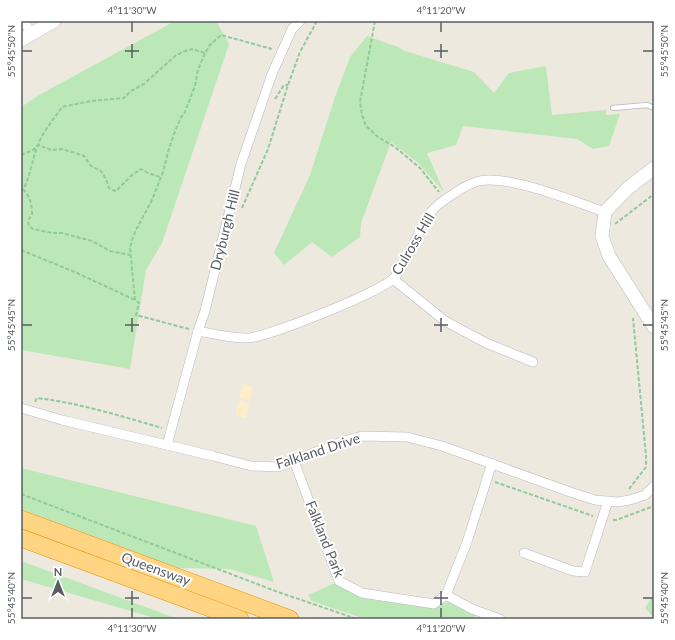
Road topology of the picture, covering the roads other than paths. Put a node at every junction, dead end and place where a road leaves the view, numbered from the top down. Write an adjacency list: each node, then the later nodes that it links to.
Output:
1 (24, 21): 4 (street)
2 (54, 21): 4 (street)
3 (300, 21): 12 (street, Dryburgh Hill)
4 (26, 37)
5 (613, 108): 6 (lane)
6 (654, 108)
7 (654, 168): 8 (street)
8 (605, 212): 9 (street, Culross Hill); 10 (street)
9 (393, 279): 12 (street, Culross Hill); 13 (street)
10 (649, 311): 11 (street)
11 (654, 327)
12 (198, 331): 15 (street, Dryburgh Hill)
13 (533, 362)
14 (21, 408): 15 (street, Falkland Drive)
15 (167, 445): 16 (street, Falkland Drive)
16 (294, 460): 17 (street, Falkland Drive); 23 (street, Falkland Park)
17 (492, 463): 19 (street, Falkland Drive); 23 (street)
18 (654, 486): 19 (street, Falkland Drive)
19 (612, 502): 22 (street)
20 (21, 519): 25 (highway, Queensway)
21 (21, 538): 24 (highway, Queensway)
22 (524, 553)
23 (446, 595): 26 (street)
24 (240, 619)
25 (290, 619)
26 (500, 619)

